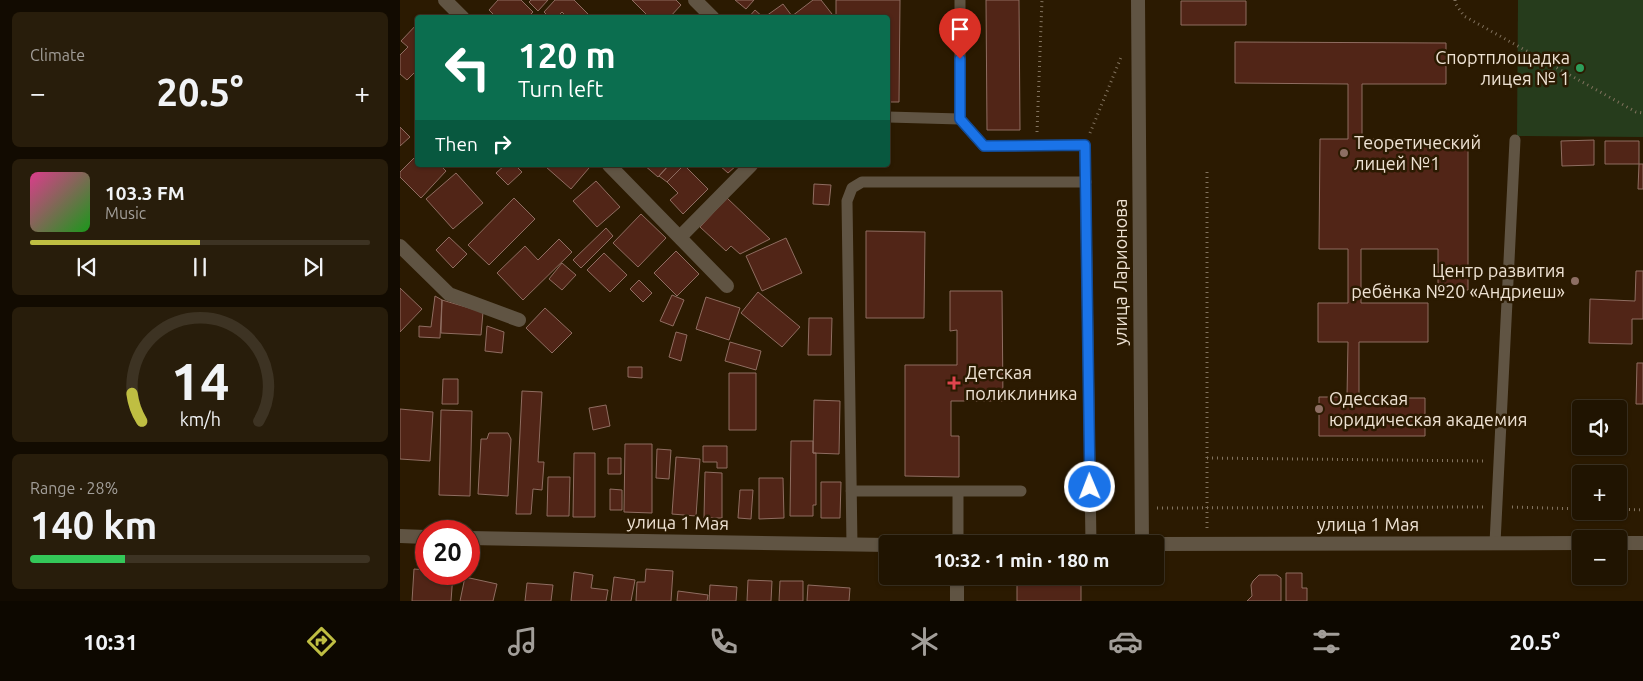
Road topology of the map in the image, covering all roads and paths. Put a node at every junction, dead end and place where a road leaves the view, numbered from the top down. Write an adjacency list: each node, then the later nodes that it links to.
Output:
1 (445, 0): 7 (street)
2 (695, 0): 8 (street)
3 (960, 0): 12 (lane)
4 (1042, 0): 14 (path)
5 (1138, 0): 31 (street, улица Ларионова)
6 (1455, 0): 10 (path)
7 (460, 15)
8 (710, 15)
9 (1123, 52): 15 (path)
10 (1643, 113)
11 (890, 117): 12 (lane)
12 (960, 119): 14 (lane)
13 (1515, 140): 25 (lane)
14 (1037, 145): 15 (lane)
15 (1085, 145): 19 (lane)
16 (611, 167): 20 (street)
17 (749, 167): 20 (street)
18 (1207, 172): 24 (path)
19 (1086, 182): 26 (lane); 36 (lane)
20 (680, 236): 22 (street)
21 (400, 246): 23 (street)
22 (727, 286)
23 (519, 320)
24 (1208, 458): 25 (path); 29 (path)
25 (1500, 461): 30 (lane)
26 (851, 491): 27 (lane); 47 (lane)
27 (958, 491): 28 (lane); 35 (lane)
28 (1021, 491)
29 (1208, 507): 30 (path); 31 (path); 46 (path)
30 (1497, 507): 32 (path); 41 (lane)
31 (1142, 508): 37 (street, улица Ларионова)
32 (1572, 509)
33 (1627, 509): 34 (path)
34 (1643, 510)
35 (958, 535)
36 (1091, 535)
37 (1142, 535)
38 (400, 536): 39 (street)
39 (415, 537)
40 (480, 538): 47 (street, улица 1 Мая)
41 (1495, 543): 42 (street, улица 1 Мая); 46 (street, улица 1 Мая)
42 (1572, 543)
43 (1627, 543): 44 (street)
44 (1643, 543)
45 (1164, 544): 46 (street, улица 1 Мая)
46 (1208, 544)
47 (852, 545): 48 (street, улица 1 Мая)
48 (879, 545)
49 (957, 585): 50 (street)
50 (957, 601)

